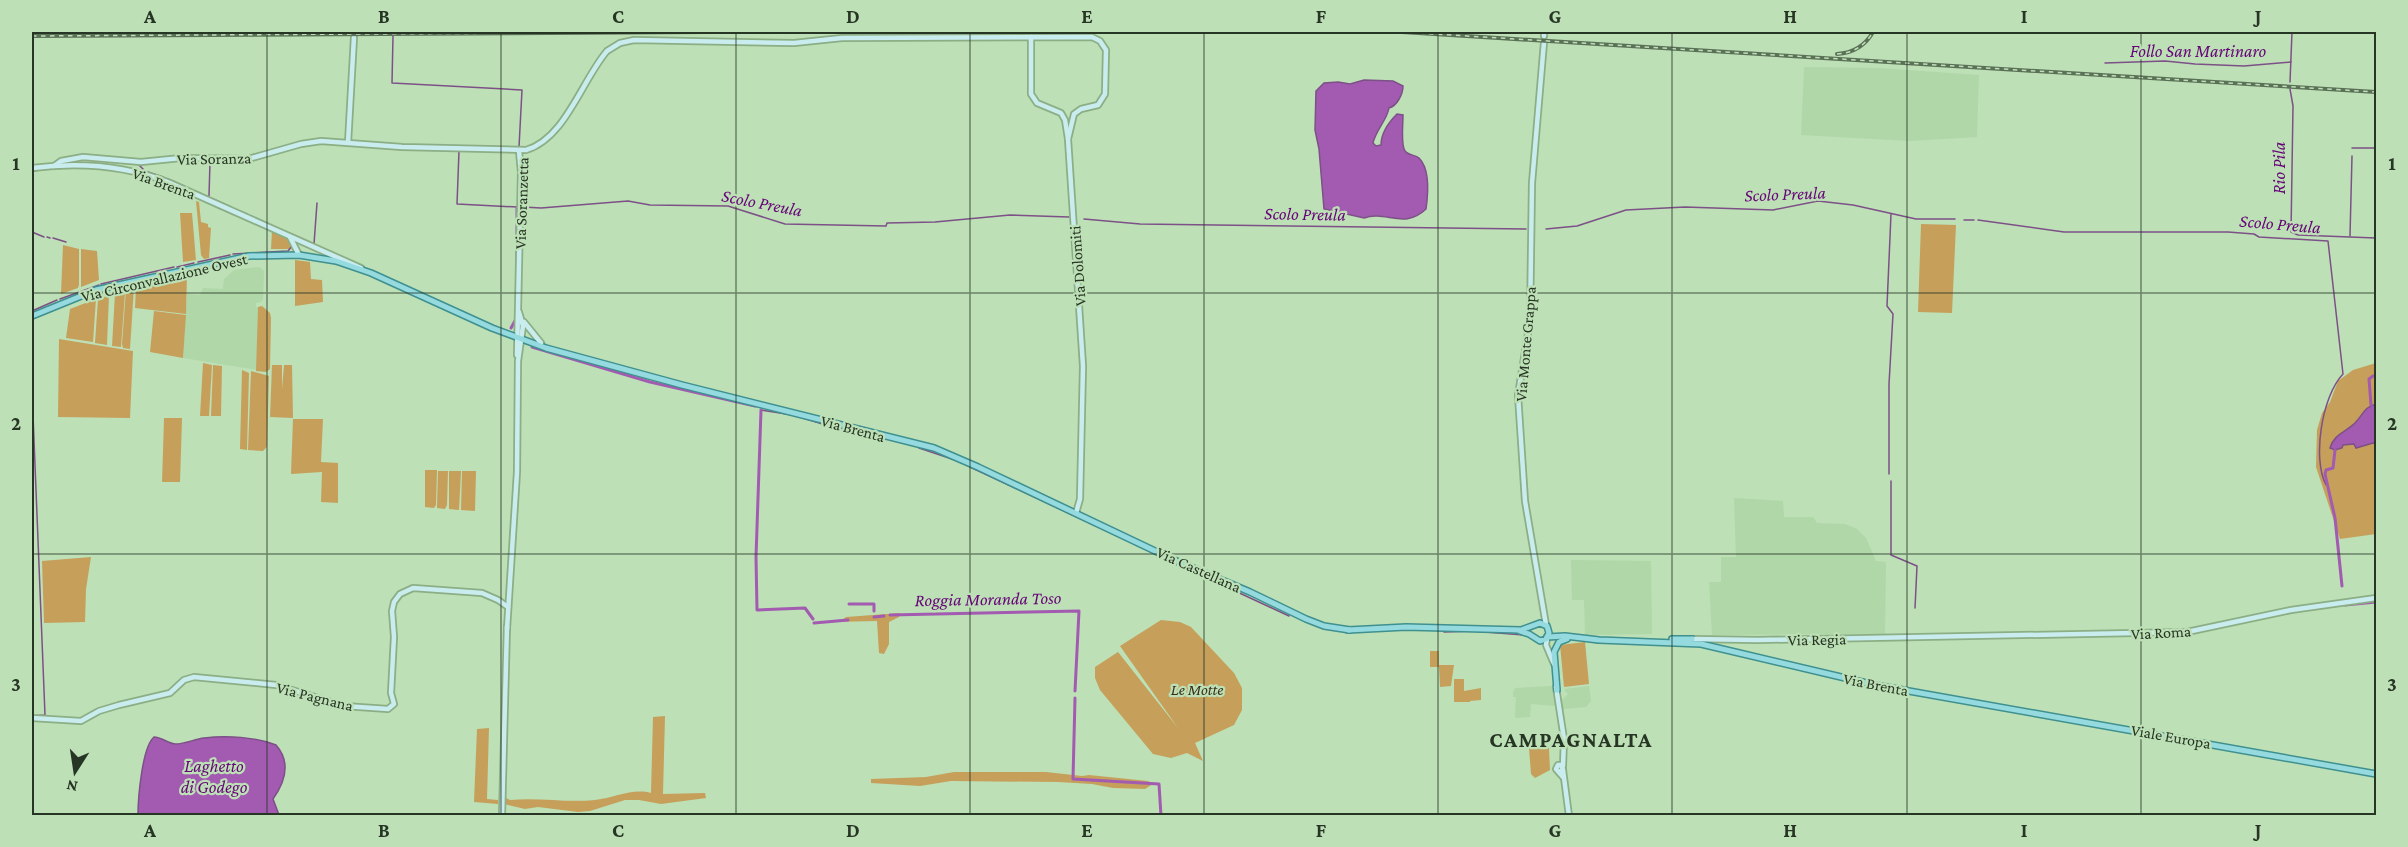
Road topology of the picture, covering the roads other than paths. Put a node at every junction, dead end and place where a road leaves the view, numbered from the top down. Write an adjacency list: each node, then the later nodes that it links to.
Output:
1 (354, 37): 5 (main road)
2 (1031, 37): 4 (main road, Via Dolomiti); 4 (main road); 6 (main road, Via Soranzetta)
3 (1544, 37): 32 (main road, Via Monte Grappa)
4 (1068, 139): 27 (main road, Via Dolomiti)
5 (348, 143): 6 (main road, Via Soranza); 7 (main road, Via Soranza)
6 (519, 151): 15 (main road, Via Soranzetta)
7 (54, 166): 8 (main road, Via Brenta); 9 (main road, Via Brenta)
8 (32, 168)
9 (288, 235): 10 (main road, Via Brenta); 11 (main road)
10 (300, 240): 13 (main road); 14 (main road, Via Brenta)
11 (295, 245): 12 (main road); 13 (main road)
12 (281, 254): 13 (main road, Via Circonvallazione Ovest); 16 (main road, Via Circonvallazione Ovest)
13 (299, 255): 14 (main road, Via Circonvallazione Ovest)
14 (371, 273): 17 (main road, Via Brenta)
15 (519, 312): 18 (main road, Via Soranzetta); 19 (main road, Via Soranzetta)
16 (32, 316)
17 (473, 318): 20 (main road, Via Brenta); 21 (main road, Via Brenta)
18 (522, 320): 21 (main road, Via Soranzetta); 23 (main road)
19 (517, 326): 20 (main road); 21 (main road, Via Soranzetta)
20 (508, 332): 21 (main road, Via Brenta)
21 (519, 337): 22 (main road, Via Brenta); 23 (main road, Via Brenta); 24 (main road); 26 (main road)
22 (530, 342): 24 (main road); 25 (main road, Via Brenta)
23 (544, 344): 25 (main road, Via Brenta)
24 (521, 348): 26 (main road)
25 (578, 356): 27 (main road, Via Brenta)
26 (518, 361): 30 (main road)
27 (1076, 513): 28 (main road, Via Brenta)
28 (1118, 532): 31 (main road, Via Castellana)
29 (2376, 598): 41 (main road, Via Roma)
30 (508, 603): 37 (main road); 37 (main road); 60 (main road, Via Pagnana)
31 (1280, 607): 33 (main road, Via Castellana); 35 (main road, Via Castellana)
32 (1544, 608): 34 (main road); 36 (main road, Via Monte Grappa)
33 (1304, 622): 35 (main road); 38 (main road, Via Castellana)
34 (1535, 625): 36 (main road, Via Brenta); 39 (main road); 40 (main road)
35 (1324, 626): 38 (main road, Via Castellana)
36 (1547, 627): 42 (main road, Via Brenta); 43 (main road)
37 (507, 629): 62 (main road)
38 (1350, 630): 39 (main road, Via Castellana)
39 (1516, 630): 40 (main road)
40 (1532, 636): 49 (main road)
41 (1942, 636): 48 (main road, Via Regia)
42 (1570, 637): 43 (main road, Via Brenta); 44 (main road, Via Brenta)
43 (1547, 638): 49 (main road); 52 (main road)
44 (1582, 638): 50 (main road, Via Brenta); 58 (main road)
45 (1692, 639): 47 (main road, Via Regia); 50 (main road)
46 (1745, 639): 47 (main road, Via Regia); 48 (main road, Via Regia); 53 (main road); 55 (main road)
47 (1734, 640): 53 (main road)
48 (1758, 640): 55 (main road)
49 (1540, 641): 52 (main road)
50 (1645, 641): 51 (main road, Via Brenta)
51 (1681, 643): 54 (main road, Via Brenta); 55 (main road, Via Brenta)
52 (1547, 646): 58 (main road)
53 (1739, 646): 55 (main road)
54 (1701, 647): 55 (main road); 56 (main road, Via Brenta)
55 (1749, 650): 56 (main road); 57 (main road, Via Brenta)
56 (1775, 663): 57 (main road, Via Brenta)
57 (1788, 665): 59 (main road, Via Brenta)
58 (1557, 690): 63 (main road)
59 (1965, 700): 61 (main road, Viale Europa)
60 (32, 718)
61 (2376, 774)
62 (502, 816)
63 (1569, 816)

